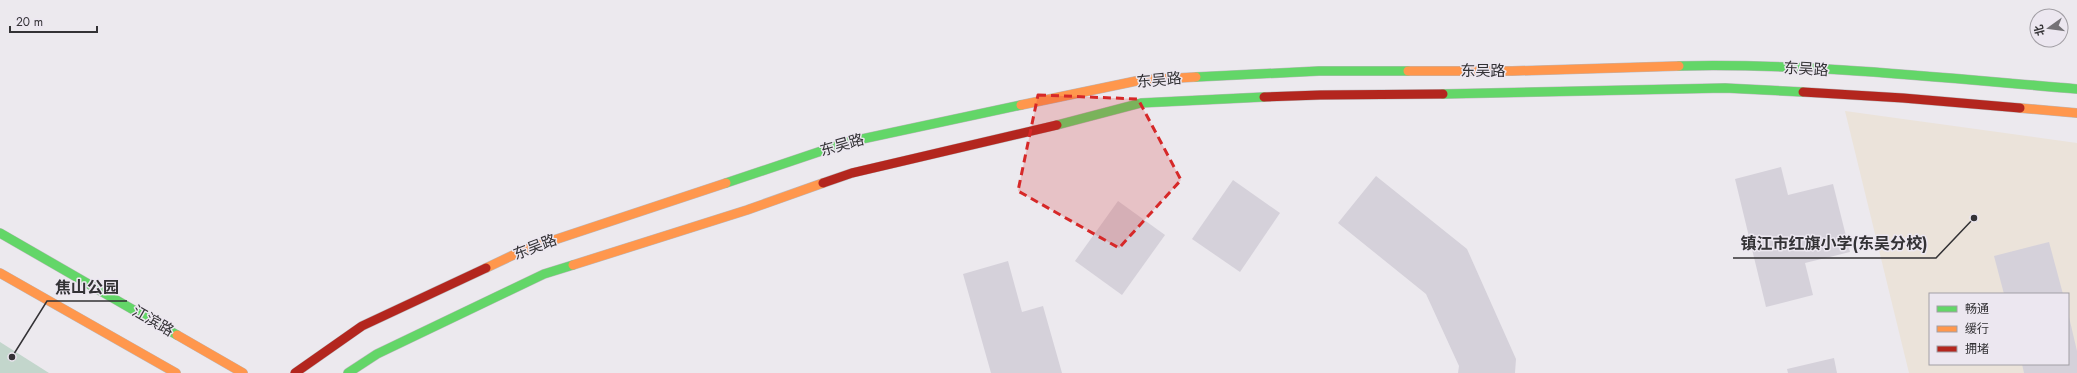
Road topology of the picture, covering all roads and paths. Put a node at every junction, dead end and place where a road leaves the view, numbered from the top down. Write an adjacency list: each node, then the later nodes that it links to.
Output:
1 (2077, 89): 7 (main road, 东吴路)
2 (2077, 113): 8 (main road, 东吴路)
3 (0, 233): 6 (main road, 江滨路)
4 (0, 273): 5 (main road)
5 (176, 373)
6 (243, 373)
7 (295, 373)
8 (348, 373)

